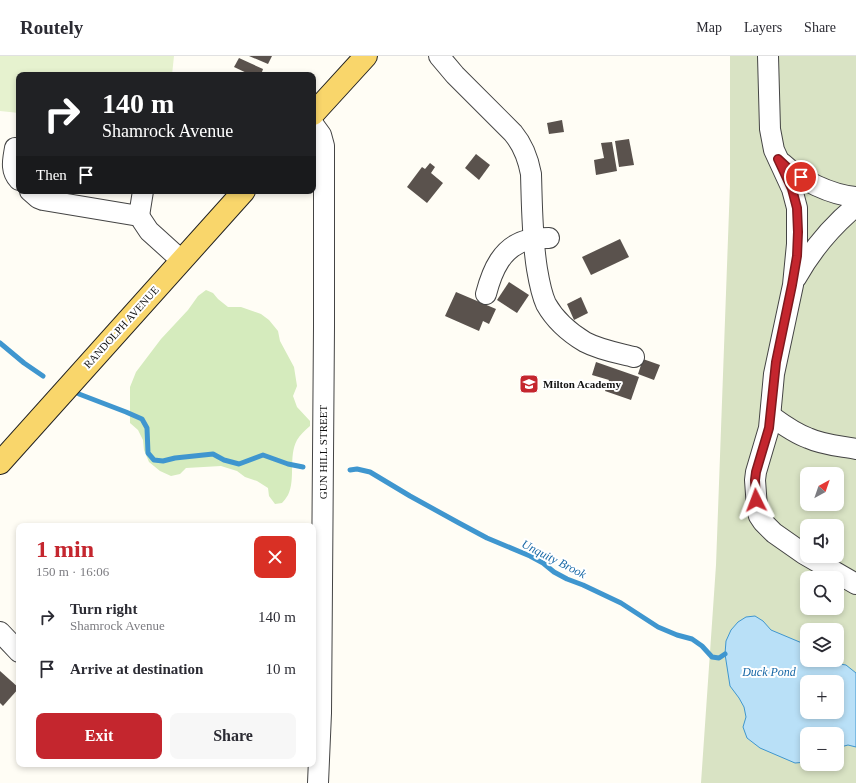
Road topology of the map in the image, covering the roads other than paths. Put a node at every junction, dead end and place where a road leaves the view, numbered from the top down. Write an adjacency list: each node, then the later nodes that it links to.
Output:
1 (439, 56): 15 (street)
2 (768, 56): 7 (street)
3 (364, 57): 4 (main road)
4 (316, 111)
5 (316, 128): 26 (street, GUN HILL STREET)
6 (16, 148): 8 (street)
7 (778, 159): 12 (street); 17 (street)
8 (16, 175)
9 (33, 194): 14 (street)
10 (143, 194): 14 (street)
11 (241, 194): 16 (main road, RANDOLPH AVENUE)
12 (856, 197)
13 (856, 206): 17 (street)
14 (139, 216): 16 (street)
15 (541, 238): 18 (street); 19 (street)
16 (181, 260): 22 (main road, RANDOLPH AVENUE)
17 (792, 285): 20 (street)
18 (486, 294)
19 (634, 358)
20 (771, 416): 21 (street); 23 (street)
21 (856, 449)
22 (0, 463)
23 (856, 584)
24 (0, 632): 25 (street)
25 (16, 649)
26 (318, 783)

